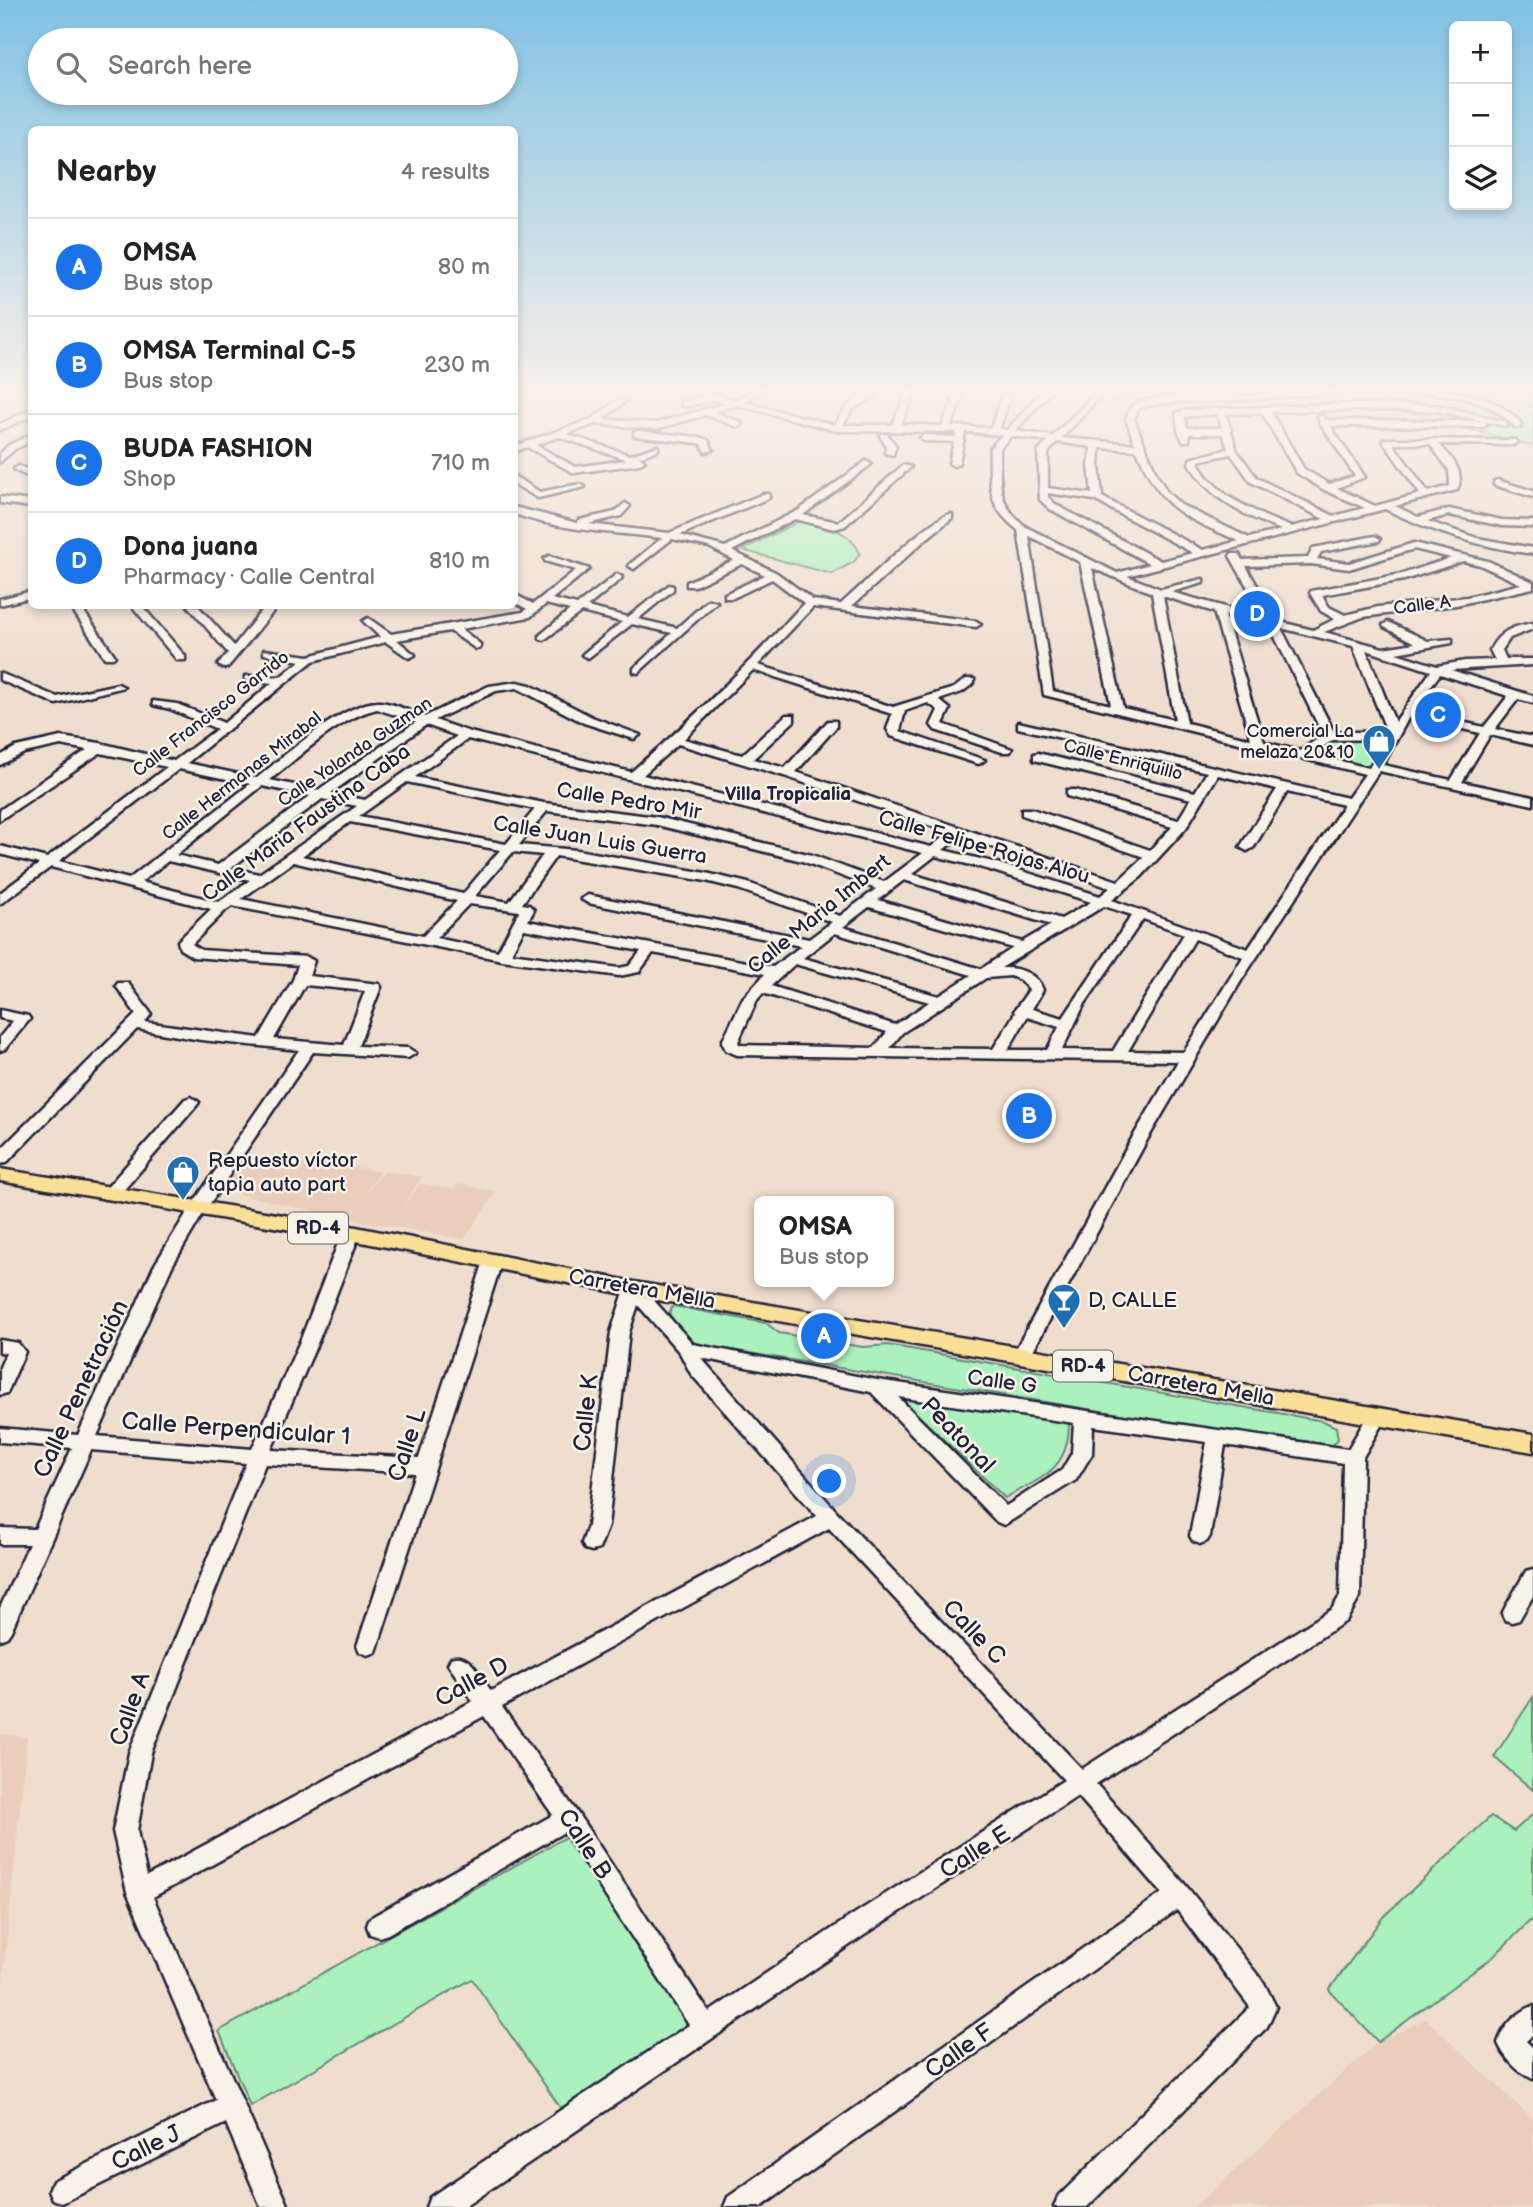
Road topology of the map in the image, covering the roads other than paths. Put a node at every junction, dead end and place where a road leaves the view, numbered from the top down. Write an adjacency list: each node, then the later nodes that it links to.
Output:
1 (532, 491): 2 (street)
2 (559, 491)
3 (829, 491): 26 (street)
4 (879, 491): 26 (street)
5 (995, 491): 32 (street)
6 (1044, 491): 46 (street)
7 (1051, 491): 17 (street)
8 (1096, 491): 17 (street)
9 (1163, 491): 36 (street)
10 (1214, 491): 33 (street)
11 (1276, 491): 28 (street)
12 (1334, 491): 24 (street)
13 (1422, 491): 16 (street)
14 (1440, 491): 16 (street)
15 (765, 496): 34 (street)
16 (1426, 496): 22 (street)
17 (1097, 498): 40 (street)
18 (573, 499): 23 (street)
19 (0, 500): 20 (street)
20 (28, 504)
21 (625, 506): 31 (street)
22 (1387, 506): 24 (street); 29 (street)
23 (518, 509)
24 (1375, 509): 28 (street)
25 (518, 511): 31 (street)
26 (794, 516): 38 (street)
27 (949, 516): 65 (street)
28 (1332, 519): 33 (street)
29 (1416, 521): 30 (street); 39 (street)
30 (1533, 524)
31 (573, 525): 34 (street)
32 (1023, 529): 44 (street); 117 (street)
33 (1289, 530): 36 (street)
34 (670, 536): 38 (street); 48 (street)
35 (1374, 539): 45 (street)
36 (1247, 541): 37 (street)
37 (1228, 546): 40 (street); 47 (street)
38 (724, 551): 43 (street)
39 (1533, 551)
40 (1201, 553): 46 (street)
41 (1465, 557): 45 (street); 54 (street); 56 (street)
42 (549, 559): 61 (street, Calle Francisco Garrido)
43 (744, 559): 49 (street); 53 (street)
44 (1085, 561): 50 (street); 117 (street)
45 (1311, 561): 47 (street)
46 (1158, 564): 50 (street)
47 (1240, 564): 78 (street)
48 (634, 566)
49 (773, 575): 59 (street); 64 (street)
50 (1116, 576): 57 (street)
51 (617, 577): 71 (street)
52 (1199, 581): 57 (street)
53 (691, 584)
54 (1532, 585): 72 (street, Calle A)
55 (669, 588): 76 (street)
56 (1347, 589): 72 (street); 74 (street)
57 (1157, 593): 73 (street); 123 (street)
58 (28, 595): 62 (street)
59 (729, 596)
60 (518, 599): 70 (street)
61 (546, 601): 70 (street, Calle Francisco Garrido); 71 (street)
62 (0, 602)
63 (712, 602): 83 (street)
64 (810, 603): 65 (street); 103 (street)
65 (843, 608): 77 (street)
66 (77, 609): 97 (street)
67 (140, 609): 98 (street)
68 (196, 609): 85 (street)
69 (270, 609): 82 (street)
70 (534, 609): 81 (street, Calle Francisco Garrido)
71 (579, 609): 76 (street); 86 (street)
72 (1378, 610): 74 (street, Calle A)
73 (1219, 611): 78 (street); 132 (street)
74 (1342, 618): 84 (street, Calle A)
75 (368, 621): 87 (street)
76 (630, 621): 83 (street); 96 (street)
77 (976, 624)
78 (1274, 625): 84 (street); 129 (street)
79 (1388, 625): 89 (street)
80 (1533, 626): 100 (street)
81 (453, 628): 87 (street, Calle Francisco Garrido); 91 (street)
82 (251, 632): 85 (street); 92 (street)
83 (680, 632): 105 (street)
84 (1315, 633): 90 (street)
85 (220, 636): 92 (street)
86 (544, 637)
87 (388, 638): 95 (street); 99 (street, Calle Francisco Garrido)
88 (1448, 641): 89 (street)
89 (1424, 643): 94 (street)
90 (1358, 644): 94 (street); 128 (street)
91 (476, 646)
92 (233, 652): 102 (street)
93 (268, 652): 99 (street)
94 (1383, 652): 104 (street)
95 (409, 655)
96 (587, 655)
97 (109, 656)
98 (181, 658)
99 (309, 659): 108 (street, Calle Francisco Garrido)
100 (1502, 662): 101 (street); 104 (street)
101 (1533, 662)
102 (224, 665)
103 (751, 666): 116 (street); 130 (street)
104 (1438, 669): 111 (street); 118 (street)
105 (638, 670)
106 (0, 676): 110 (street)
107 (249, 678): 108 (street)
108 (283, 681): 124 (street, Calle Francisco Garrido)
109 (970, 681): 112 (street)
110 (118, 687)
111 (1515, 695): 113 (street); 125 (street)
112 (931, 699): 116 (street); 134 (street)
113 (1533, 701)
114 (157, 703): 124 (street)
115 (379, 705): 120 (street, Calle Felipe Rojas Alou); 146 (street, Calle Hermanas Mirabal)
116 (899, 709): 138 (street)
117 (1118, 710): 123 (street)
118 (1405, 713): 125 (street); 128 (street)
119 (790, 718): 137 (street)
120 (426, 720): 126 (street, Calle Felipe Rojas Alou); 127 (street, Calle Yolanda Guzman); 150 (street, Calle Yolanda Guzman)
121 (832, 724): 143 (street)
122 (1023, 725): 142 (street)
123 (1182, 726): 132 (street)
124 (225, 728): 140 (street, Calle Francisco Garrido)
125 (1486, 731): 131 (street); 147 (street)
126 (466, 735): 144 (street, Calle Maria Faustina Caba); 145 (street, Calle Felipe Rojas Alou)
127 (634, 735)
128 (1394, 735): 129 (street); 141 (street)
129 (1330, 736): 135 (street)
130 (676, 740): 137 (street); 145 (street)
131 (1533, 741)
132 (1259, 745): 135 (street)
133 (100, 747): 139 (street); 140 (street); 157 (street)
134 (1006, 749)
135 (1302, 755): 141 (street)
136 (1038, 757): 151 (street, Calle Enriquillo)
137 (745, 759): 143 (street)
138 (979, 760)
139 (0, 761)
140 (176, 764): 146 (street); 169 (street, Calle Francisco Garrido)
141 (1374, 770): 147 (street); 153 (street)
142 (1214, 771): 148 (street); 151 (street)
143 (788, 773): 160 (street)
144 (403, 778): 154 (street, Calle Maria Faustina Caba); 155 (street, Calle Pedro Mir)
145 (632, 778): 164 (street, Calle Felipe Rojas Alou)
146 (261, 781): 150 (street); 167 (street, Calle Hermanas Mirabal)
147 (1454, 785): 152 (street)
148 (1284, 787): 153 (street); 161 (street)
149 (1071, 793): 159 (street)
150 (321, 794): 154 (street); 170 (street, Calle Yolanda Guzman)
151 (1199, 797): 159 (street)
152 (1532, 799)
153 (1352, 803): 192 (street)
154 (366, 804): 158 (street, Calle Maria Faustina Caba)
155 (544, 807): 162 (street); 175 (street, Calle Pedro Mir)
156 (1027, 812): 166 (street)
157 (0, 816)
158 (348, 818): 162 (street, Calle Juan Luis Guerra); 168 (street, Calle Maria Faustina Caba)
159 (1181, 825): 166 (street)
160 (958, 832): 164 (street, Calle Maria Imbert); 174 (street)
161 (1247, 847)
162 (509, 848): 165 (street, Calle Juan Luis Guerra); 176 (street)
163 (0, 850): 169 (street)
164 (934, 851): 171 (street, Calle Maria Imbert); 179 (street, Calle Felipe Rojas Alou)
165 (552, 852): 182 (street); 186 (street, Calle Juan Luis Guerra)
166 (1154, 856): 174 (street)
167 (166, 857): 170 (street); 173 (street, Calle Hermanas Mirabal)
168 (292, 858): 172 (street, Calle Maria Faustina Caba); 176 (street)
169 (50, 863): 173 (street); 178 (street, Calle Francisco Garrido)
170 (221, 869): 172 (street)
171 (902, 875): 175 (street, Calle Maria Imbert); 184 (street)
172 (263, 879): 181 (street, Calle Maria Faustina Caba)
173 (131, 884): 181 (street)
174 (1119, 886): 179 (street)
175 (886, 888): 180 (street, Calle Maria Imbert)
176 (466, 899): 182 (street); 188 (street)
177 (588, 899): 189 (street)
178 (0, 900)
179 (1102, 901): 183 (street, Calle Felipe Rojas Alou); 184 (street)
180 (868, 902): 186 (street, Calle Maria Imbert); 190 (street)
181 (226, 904): 188 (street); 197 (street, Calle Maria Faustina Caba)
182 (513, 906): 185 (street)
183 (1140, 913): 187 (street, Calle Felipe Rojas Alou); 204 (street)
184 (1061, 923): 190 (street)
185 (520, 924): 191 (street); 193 (street)
186 (836, 925): 189 (street, Calle Maria Imbert); 196 (street, Calle Juan Luis Guerra)
187 (1192, 932): 192 (street, Calle Felipe Rojas Alou); 214 (street)
188 (426, 941): 193 (street)
189 (811, 944): 194 (street, Calle Maria Imbert)
190 (1024, 947): 196 (street)
191 (650, 948): 193 (street); 195 (street)
192 (1251, 955): 215 (street)
193 (502, 956)
194 (792, 959): 195 (street, Calle Maria Imbert); 200 (street)
195 (776, 972): 199 (street, Calle Maria Imbert)
196 (983, 974): 200 (street); 201 (street, Calle Juan Luis Guerra)
197 (300, 980): 206 (street); 209 (street)
198 (123, 986): 203 (street)
199 (760, 987): 205 (street); 210 (street, Calle Maria Imbert)
200 (941, 1001): 205 (street)
201 (1021, 1011): 204 (street); 212 (street)
202 (0, 1014): 207 (street)
203 (133, 1024): 206 (street); 217 (street)
204 (1066, 1024): 213 (street)
205 (897, 1030): 210 (street)
206 (264, 1043): 208 (street)
207 (0, 1046)
208 (309, 1048): 209 (street); 220 (street, Calle Penetración)
209 (349, 1050): 211 (street)
210 (878, 1052): 212 (street)
211 (408, 1053)
212 (998, 1054): 213 (street)
213 (1052, 1055): 214 (street)
214 (1118, 1056): 215 (street)
215 (1189, 1057): 226 (street)
216 (191, 1102): 219 (street)
217 (0, 1159)
218 (0, 1175): 219 (main road, Carretera Mella / RD-4)
219 (110, 1195): 220 (main road, Carretera Mella / RD-4)
220 (197, 1210): 221 (main road, Carretera Mella / RD-4); 233 (street, Calle Penetración)
221 (351, 1233): 222 (main road, Carretera Mella / RD-4); 235 (street, Calle A)
222 (493, 1261): 223 (main road, Carretera Mella / RD-4); 237 (street, Calle L)
223 (634, 1289): 225 (street, Calle C); 226 (main road, Carretera Mella / RD-4); 242 (street, Calle K)
224 (8, 1349): 228 (street)
225 (687, 1349): 227 (street, Calle G); 238 (street, Calle C)
226 (1021, 1356): 230 (main road, Carretera Mella / RD-4)
227 (877, 1387): 229 (street, Calle G); 229 (street, Peatonal)
228 (0, 1388)
229 (1084, 1417): 232 (street, Calle G)
230 (1377, 1417): 234 (main road, Carretera Mella / RD-4); 236 (street, Calle E)
231 (0, 1436): 233 (street, Calle Perpendicular 1)
232 (1217, 1438): 236 (street, Calle G); 240 (street)
233 (85, 1441): 235 (street, Calle Perpendicular 1); 241 (street, Calle Penetración)
234 (1533, 1443)
235 (259, 1457): 237 (street, Calle Perpendicular 1); 251 (street, Calle A)
236 (1353, 1457): 249 (street, Calle E)
237 (426, 1466): 246 (street, Calle L)
238 (831, 1518): 248 (street, Calle D); 249 (street, Calle C)
239 (0, 1536): 241 (street)
240 (1200, 1536)
241 (41, 1537): 245 (street, Calle Penetración)
242 (592, 1544)
243 (1533, 1577): 244 (street)
244 (1512, 1614)
245 (0, 1631)
246 (368, 1646)
247 (459, 1664): 248 (street, Calle B)
248 (488, 1703): 250 (street, Calle B); 251 (street, Calle D)
249 (1082, 1784): 252 (street, Calle C); 255 (street, Calle E)
250 (568, 1818): 253 (street); 255 (street, Calle B)
251 (139, 1892): 257 (street, Calle A)
252 (1179, 1895): 261 (street, Calle F); 262 (street, Calle C)
253 (379, 1926)
254 (1533, 2018): 256 (street)
255 (705, 2028): 260 (street, Calle E)
256 (1533, 2066)
257 (230, 2106): 258 (street, Calle J); 259 (street, Calle A)
258 (62, 2190)
259 (275, 2207)
260 (440, 2207)
261 (738, 2207)
262 (1068, 2207)

